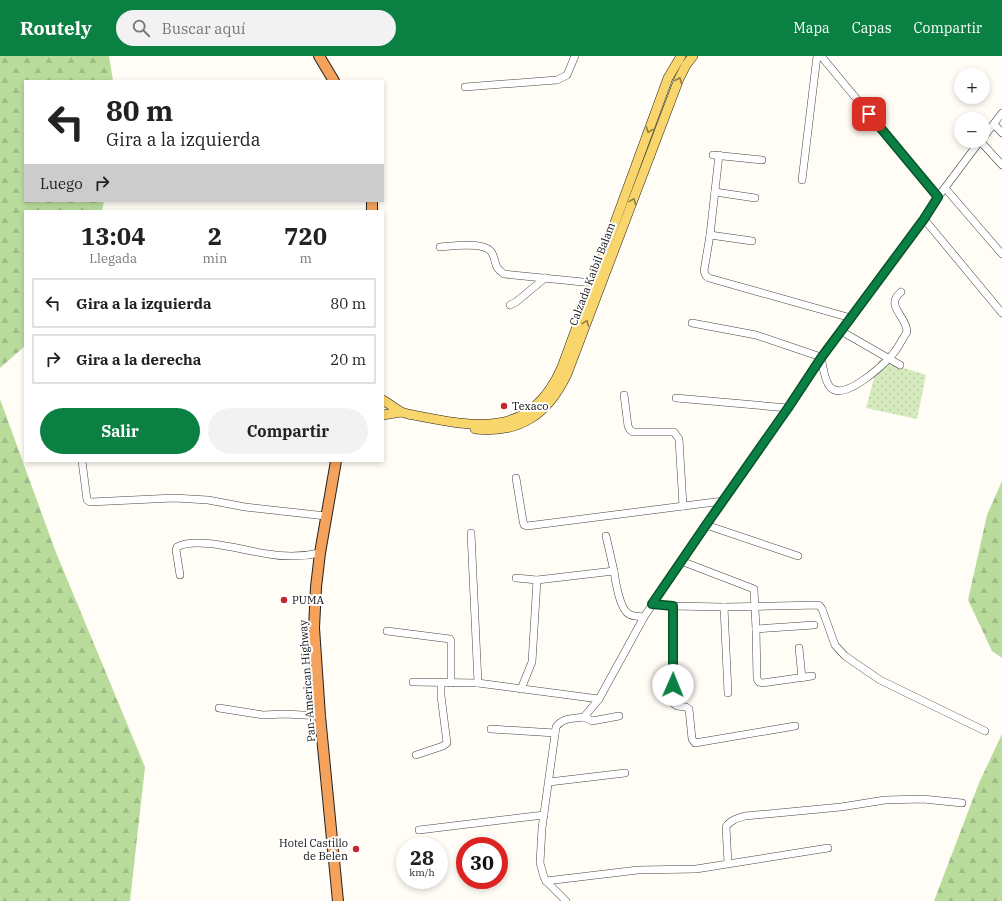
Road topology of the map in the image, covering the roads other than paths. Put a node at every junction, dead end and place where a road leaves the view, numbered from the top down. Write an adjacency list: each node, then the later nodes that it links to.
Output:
1 (319, 56): 7 (highway)
2 (575, 56): 8 (street)
3 (681, 56): 26 (main road, Calzada Kaibil Balam, one-way to 26)
4 (693, 56): 42 (main road, Calzada Kaibil Balam, one-way to 4)
5 (817, 56): 15 (street)
6 (821, 56): 18 (street)
7 (333, 80)
8 (466, 87)
9 (1002, 113): 10 (street)
10 (994, 124): 11 (street); 12 (street)
11 (990, 129)
12 (1002, 133)
13 (762, 160): 17 (street)
14 (1002, 165): 16 (street)
15 (802, 180)
16 (945, 188): 18 (street); 24 (street)
17 (715, 192): 19 (street); 21 (street)
18 (938, 197): 20 (street)
19 (755, 198)
20 (924, 219): 29 (street); 30 (street)
21 (710, 235): 22 (street); 30 (street)
22 (752, 241)
23 (440, 247): 25 (street)
24 (1002, 254)
25 (545, 278): 26 (street); 28 (street)
26 (593, 283): 42 (main road, Calzada Kaibil Balam)
27 (900, 292): 34 (street)
28 (510, 305)
29 (1002, 313)
30 (851, 318): 32 (street)
31 (692, 323): 33 (street)
32 (841, 331): 33 (street); 34 (street)
33 (821, 358): 34 (street); 39 (street)
34 (889, 358): 35 (street)
35 (900, 365)
36 (624, 395): 47 (street)
37 (676, 398): 39 (street)
38 (384, 401): 40 (main road, Calzada Kaibil Balam)
39 (788, 408): 46 (street)
40 (400, 412): 41 (main road, Calzada Kaibil Balam); 42 (main road, Calzada Kaibil Balam)
41 (384, 415)
42 (455, 424)
43 (82, 462): 48 (street)
44 (336, 462): 48 (highway, Pan-American Highway)
45 (516, 478): 47 (street)
46 (723, 501): 47 (street); 49 (street)
47 (683, 506)
48 (326, 516): 52 (highway, Pan-American Highway)
49 (706, 525): 53 (street); 54 (street)
50 (471, 533): 73 (street)
51 (606, 536): 55 (street)
52 (320, 553): 56 (street); 78 (highway, Pan-American Highway)
53 (798, 556)
54 (681, 561): 59 (street); 62 (street)
55 (614, 571): 58 (street); 63 (street)
56 (180, 575)
57 (516, 578): 58 (street)
58 (536, 580): 74 (street)
59 (652, 604): 60 (street); 63 (street)
60 (673, 606): 61 (street); 81 (street)
61 (724, 606): 62 (street); 75 (street)
62 (754, 607): 65 (street); 83 (street)
63 (644, 616): 76 (street)
64 (814, 625): 65 (street)
65 (756, 629): 69 (street)
66 (387, 631): 72 (street)
67 (800, 648): 69 (street)
68 (812, 676): 69 (street)
69 (802, 678)
70 (413, 682): 71 (street)
71 (441, 683): 72 (street); 85 (street)
72 (451, 683): 73 (street)
73 (478, 683): 74 (street)
74 (521, 689): 76 (street)
75 (728, 693)
76 (599, 699): 80 (street)
77 (219, 708): 78 (street)
78 (320, 716): 94 (highway, Pan-American Highway)
79 (619, 716): 80 (street)
80 (584, 717): 84 (street)
81 (795, 726)
82 (491, 729): 84 (street)
83 (986, 731)
84 (555, 733): 87 (street)
85 (416, 755)
86 (625, 773): 87 (street)
87 (549, 782): 89 (street)
88 (962, 803): 92 (street)
89 (544, 815): 90 (street); 93 (street)
90 (419, 830)
91 (828, 848): 92 (street)
92 (728, 863): 93 (street)
93 (546, 881): 95 (street)
94 (338, 901)
95 (566, 901)

